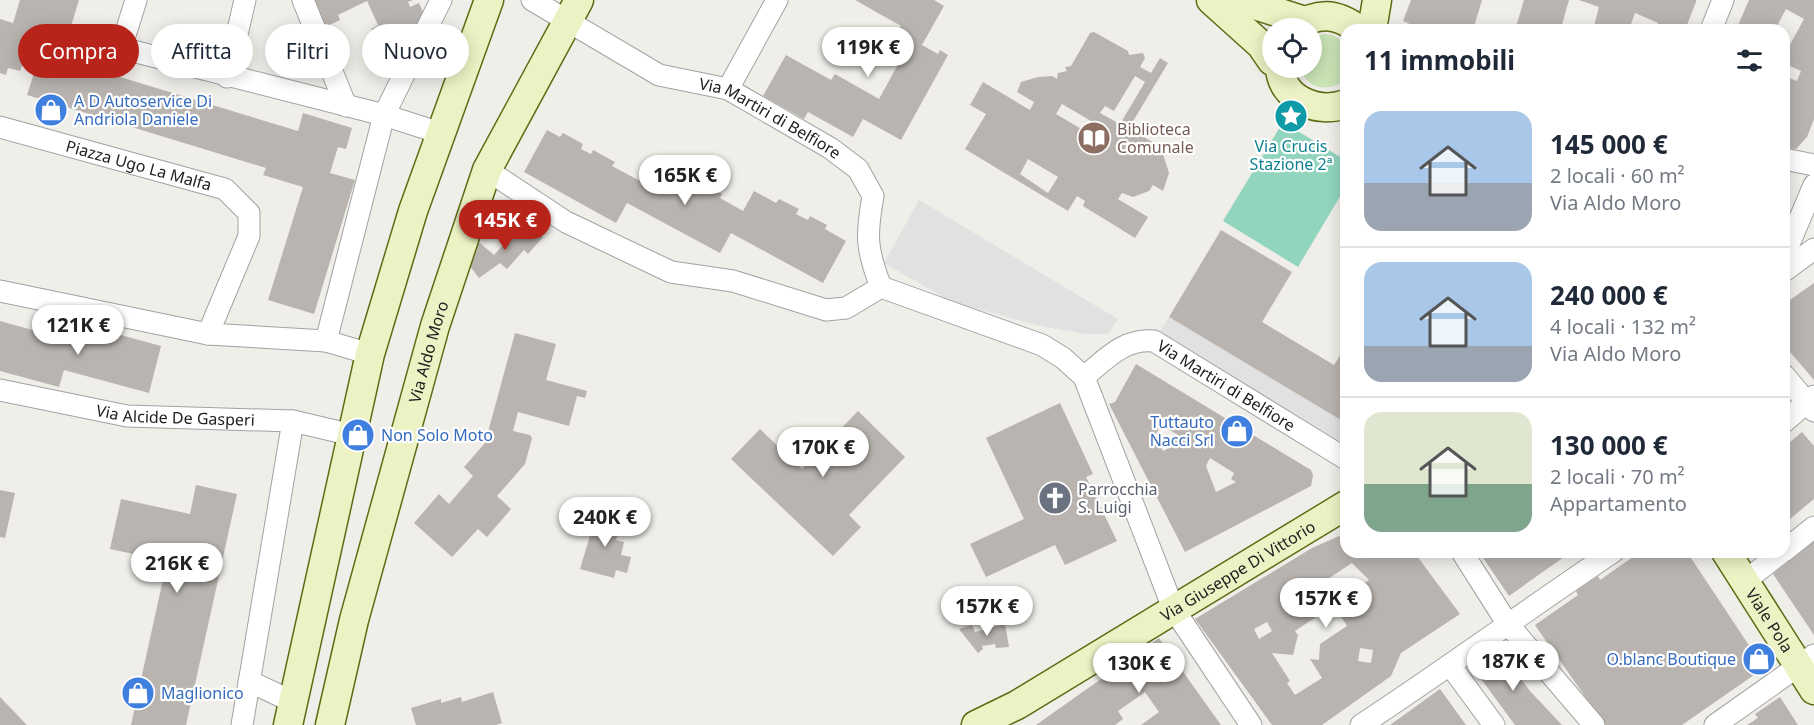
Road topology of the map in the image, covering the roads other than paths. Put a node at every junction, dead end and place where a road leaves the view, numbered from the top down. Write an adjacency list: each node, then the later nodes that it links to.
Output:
1 (136, 0): 22 (street)
2 (245, 0): 17 (street)
3 (303, 0): 26 (street)
4 (441, 0): 28 (street)
5 (489, 0): 30 (main road)
6 (532, 0): 13 (street, Via Martiri di Belfiore)
7 (777, 0): 25 (street)
8 (1211, 0): 21 (main road)
9 (1239, 0): 14 (main road)
10 (1345, 0): 15 (main road)
11 (1377, 0): 19 (main road)
12 (1723, 0): 20 (street)
13 (573, 10): 25 (street, Via Martiri di Belfiore); 33 (main road, Via Aldo Moro)
14 (1293, 18)
15 (1312, 18)
16 (1322, 18): 18 (main road)
17 (239, 24)
18 (1352, 24)
19 (1373, 24)
20 (1714, 24)
21 (1262, 46)
22 (151, 56)
23 (235, 78): 26 (street)
24 (1282, 78): 27 (main road)
25 (728, 89): 38 (street, Via Martiri di Belfiore)
26 (346, 106): 28 (street)
27 (1340, 106)
28 (384, 115): 30 (street); 41 (street)
29 (0, 127): 40 (street, Piazza Ugo La Malfa)
30 (440, 133): 42 (main road)
31 (1790, 160): 32 (street)
32 (1814, 165)
33 (487, 170): 38 (street); 67 (main road, Via Aldo Moro)
34 (1814, 185): 35 (street)
35 (1790, 242)
36 (1814, 249): 37 (street)
37 (1790, 267)
38 (881, 287): 43 (street)
39 (0, 291): 40 (street)
40 (208, 333): 41 (street)
41 (326, 341): 42 (street)
42 (370, 354): 49 (main road)
43 (1084, 377): 50 (street, Via Martiri di Belfiore); 59 (street)
44 (1790, 381): 46 (street)
45 (0, 390): 48 (street, Via Alcide De Gasperi)
46 (1811, 403): 47 (street)
47 (1790, 418)
48 (292, 421): 49 (street, Via Alcide De Gasperi); 63 (street)
49 (352, 435): 64 (main road)
50 (1340, 455)
51 (1340, 509): 59 (main road, Via Giuseppe Di Vittorio)
52 (1814, 527): 53 (street)
53 (1790, 546)
54 (1466, 558): 60 (street)
55 (1604, 558): 60 (street)
56 (1729, 558): 58 (main road, Viale Pola)
57 (1774, 558): 58 (street)
58 (1744, 581): 62 (main road, Viale Pola)
59 (1173, 608): 65 (main road, Via Giuseppe Di Vittorio); 68 (street)
60 (1507, 623): 61 (street); 71 (street)
61 (1450, 666): 69 (street); 70 (street)
62 (1809, 671): 72 (street)
63 (249, 681): 64 (street); 66 (street)
64 (291, 713)
65 (993, 722)
66 (242, 725)
67 (330, 725)
68 (1251, 725)
69 (1361, 725)
70 (1494, 725)
71 (1594, 725)
72 (1715, 725)

